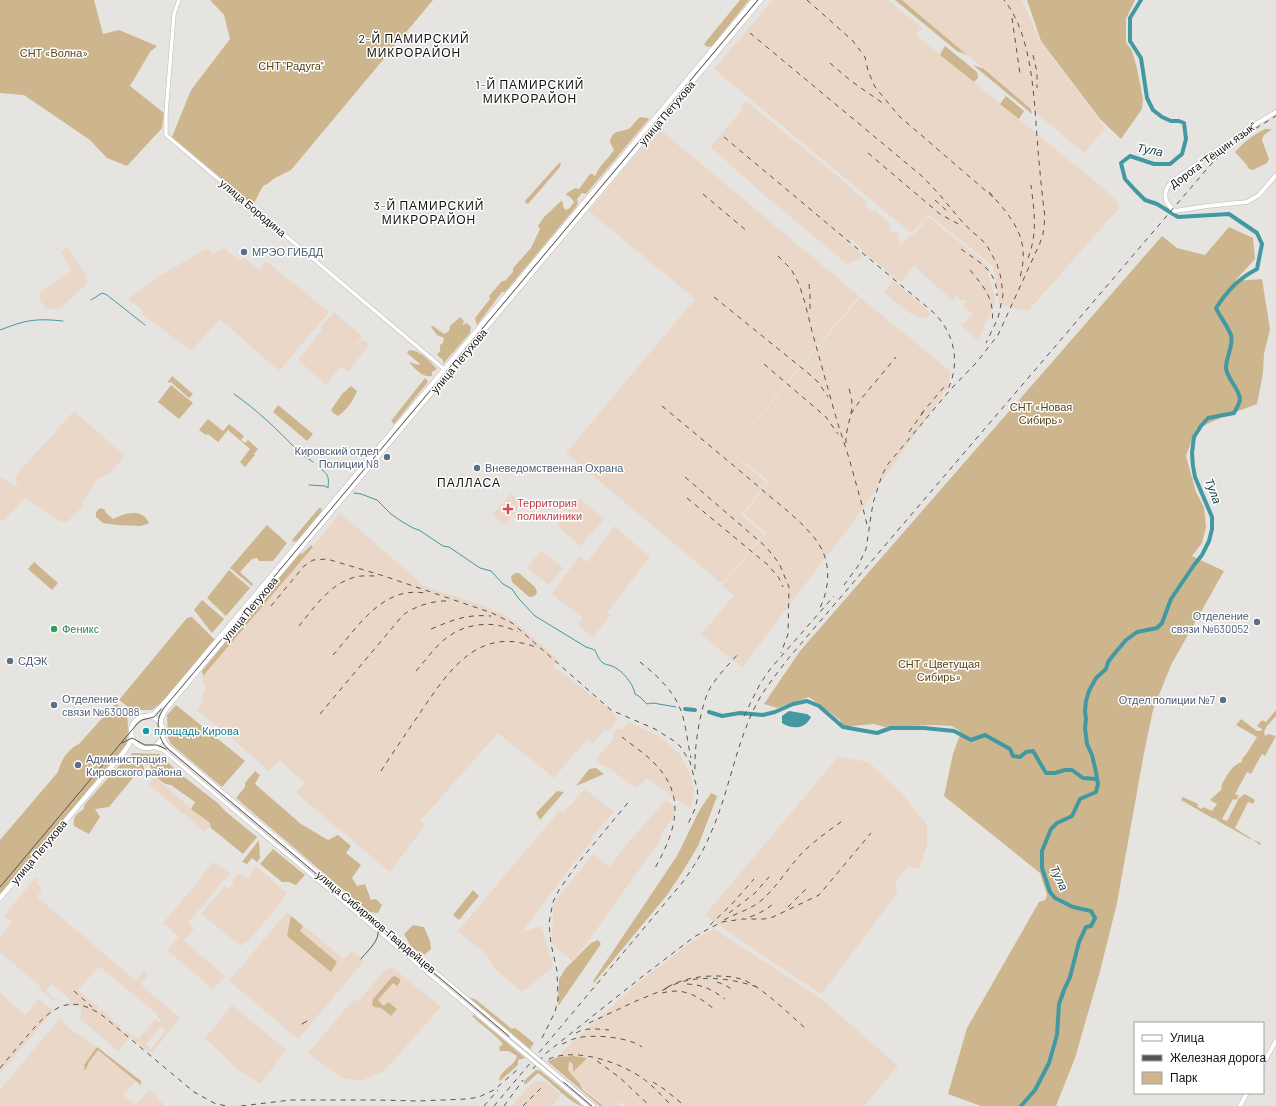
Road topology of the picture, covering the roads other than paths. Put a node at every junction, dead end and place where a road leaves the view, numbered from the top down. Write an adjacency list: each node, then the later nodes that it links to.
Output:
1 (179, 0): 10 (main road, улица Бородина)
2 (754, 0): 4 (highway, улица Петухова)
3 (761, 0): 5 (highway, улица Петухова)
4 (733, 25): 5 (highway); 6 (highway, улица Петухова)
5 (738, 28): 7 (highway, улица Петухова)
6 (721, 39): 7 (highway); 10 (highway, улица Петухова)
7 (726, 43): 12 (highway, улица Петухова)
8 (1276, 112): 9 (main road, Дорога "Тёщин язык")
9 (1276, 175)
10 (444, 369): 11 (highway, улица Петухова)
11 (148, 716): 12 (highway); 14 (highway)
12 (161, 724): 13 (highway)
13 (162, 736): 16 (highway); 18 (main road, улица Сибиряков-Гвардейцев)
14 (132, 738): 15 (highway); 17 (highway)
15 (139, 746): 16 (highway); 17 (highway)
16 (153, 747): 19 (main road, улица Сибиряков-Гвардейцев)
17 (126, 751): 24 (highway, улица Петухова)
18 (198, 772): 19 (main road); 20 (main road, улица Сибиряков-Гвардейцев)
19 (194, 776): 21 (main road, улица Сибиряков-Гвардейцев)
20 (212, 783): 21 (main road); 22 (main road, улица Сибиряков-Гвардейцев)
21 (208, 788): 23 (main road, улица Сибиряков-Гвардейцев)
22 (227, 796): 23 (main road); 27 (main road, улица Сибиряков-Гвардейцев, bridge)
23 (223, 801): 27 (main road, улица Сибиряков-Гвардейцев, bridge)
24 (0, 898)
25 (1276, 1041): 26 (main road)
26 (1264, 1062)
27 (562, 1082): 29 (main road, улица Сибиряков-Гвардейцев); 30 (main road, улица Сибиряков-Гвардейцев)
28 (1246, 1094): 31 (main road)
29 (587, 1106)
30 (594, 1106)
31 (1240, 1106)

